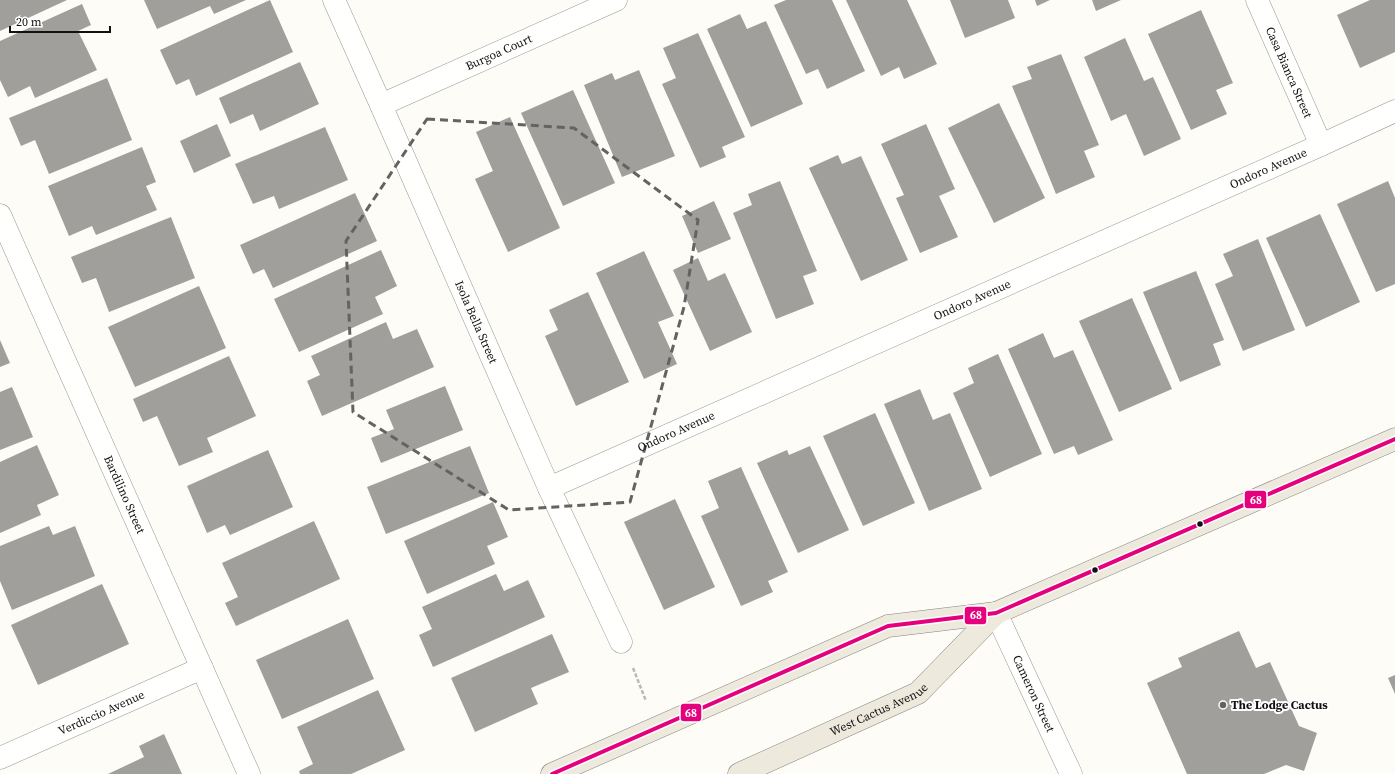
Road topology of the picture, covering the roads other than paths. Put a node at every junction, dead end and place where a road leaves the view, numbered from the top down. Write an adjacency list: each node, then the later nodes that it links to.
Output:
1 (334, 0): 4 (street, Isola Bella Street)
2 (616, 0): 4 (street, Burgoa Court)
3 (1257, 0): 6 (street, Casa Bianca Street)
4 (381, 105): 9 (street, Isola Bella Street)
5 (1395, 111): 6 (street, Ondoro Avenue)
6 (1321, 145): 9 (street, Ondoro Avenue)
7 (0, 215): 12 (street, Bardilino Street)
8 (1395, 439): 10 (main road, West Cactus Avenue)
9 (549, 488): 11 (street, Isola Bella Street)
10 (996, 613): 15 (main road, West Cactus Avenue); 16 (main road, West Cactus Avenue); 17 (street, Cameron Street)
11 (622, 642)
12 (202, 668): 13 (street, Verdiccio Avenue); 14 (street, Bardilino Street)
13 (0, 758)
14 (249, 774)
15 (552, 774)
16 (739, 774)
17 (1071, 774)

